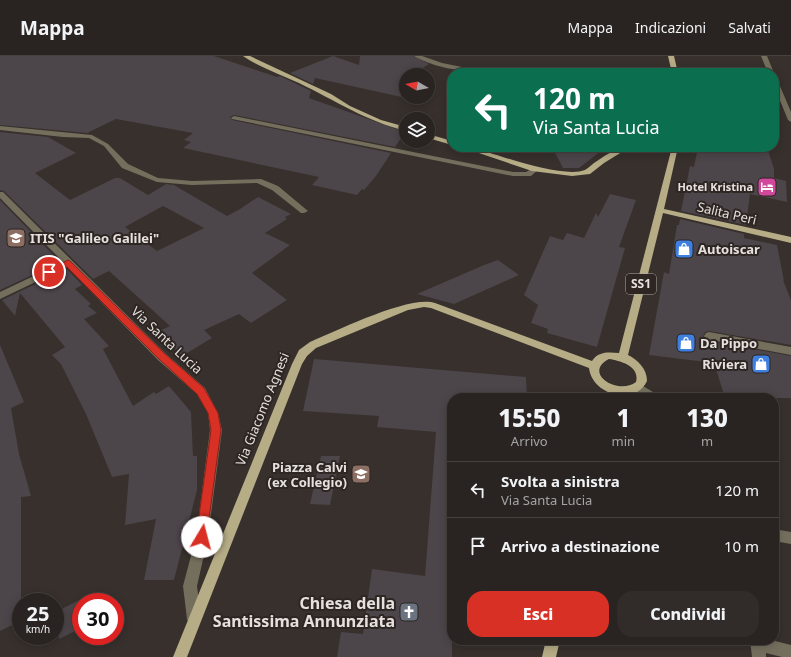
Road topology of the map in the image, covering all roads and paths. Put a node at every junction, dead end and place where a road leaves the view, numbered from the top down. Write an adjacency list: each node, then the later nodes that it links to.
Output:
1 (246, 56): 11 (main road)
2 (417, 56): 5 (street)
3 (671, 56): 6 (main road)
4 (764, 56): 7 (street)
5 (464, 68)
6 (674, 68)
7 (769, 68)
8 (779, 91): 10 (street)
9 (234, 118): 18 (street)
10 (791, 120)
11 (399, 127)
12 (0, 128): 21 (street)
13 (435, 138): 14 (main road)
14 (447, 142)
15 (480, 152): 18 (main road)
16 (618, 152): 18 (main road)
17 (675, 152): 20 (main road, SS1)
18 (535, 169)
19 (0, 194): 23 (street, Via Santa Lucia)
20 (659, 210): 22 (main road, Salita Peri); 27 (main road, SS1)
21 (304, 211)
22 (791, 240)
23 (68, 263): 24 (street); 35 (street, Via Santa Lucia)
24 (0, 296)
25 (709, 336): 26 (street)
26 (791, 351)
27 (623, 358): 28 (main road); 29 (main road)
28 (594, 366): 30 (main road); 35 (main road, Via Giacomo Agnesi)
29 (638, 387): 31 (main road); 32 (street)
30 (611, 393)
31 (620, 393)
32 (647, 393)
33 (779, 536): 34 (street)
34 (791, 538)
35 (194, 619): 38 (main road, Via Giacomo Agnesi)
36 (758, 647): 37 (street)
37 (791, 652)
38 (180, 657)

